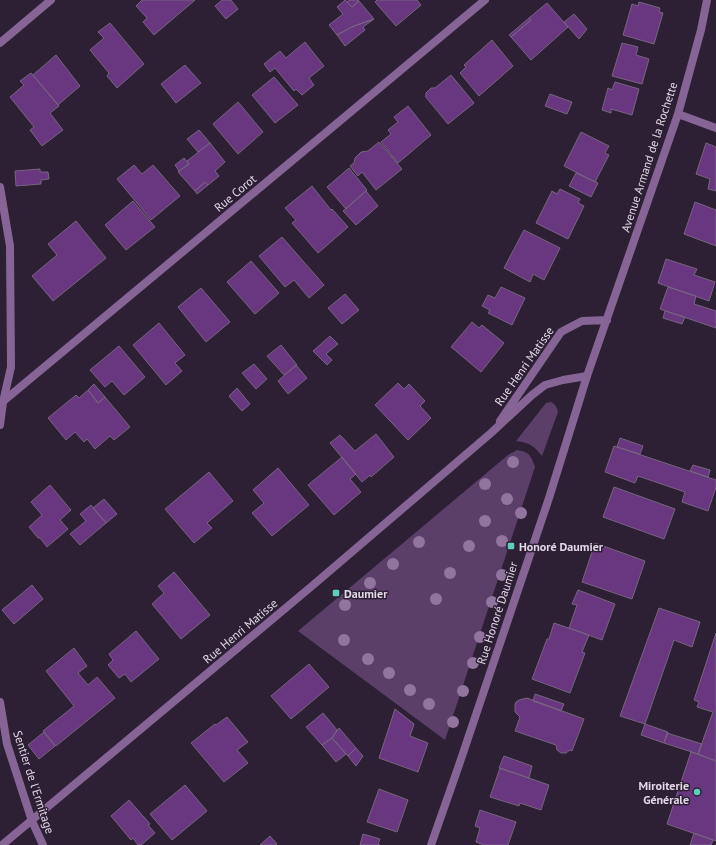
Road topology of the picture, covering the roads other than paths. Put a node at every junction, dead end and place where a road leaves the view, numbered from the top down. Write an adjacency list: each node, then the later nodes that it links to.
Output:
1 (52, 0): 4 (street)
2 (485, 0): 10 (street, Rue Corot)
3 (707, 0): 5 (street, Avenue Armand de la Rochette)
4 (0, 43)
5 (678, 114): 6 (street); 8 (street, Avenue Armand de la Rochette)
6 (716, 128)
7 (0, 187): 10 (street)
8 (608, 320): 9 (street, Rue Honoré Daumier); 12 (street, Rue Henri Matisse)
9 (587, 376): 12 (street, Rue Henri Matisse); 17 (street, Rue Honoré Daumier)
10 (1, 403): 11 (street)
11 (0, 425)
12 (491, 433): 14 (street, Rue Henri Matisse)
13 (0, 702): 14 (street, Sentier de l'Ermitage)
14 (32, 821): 15 (street, Rue Henri Matisse); 16 (street, Sentier de l'Ermitage)
15 (2, 845)
16 (42, 845)
17 (430, 845)

